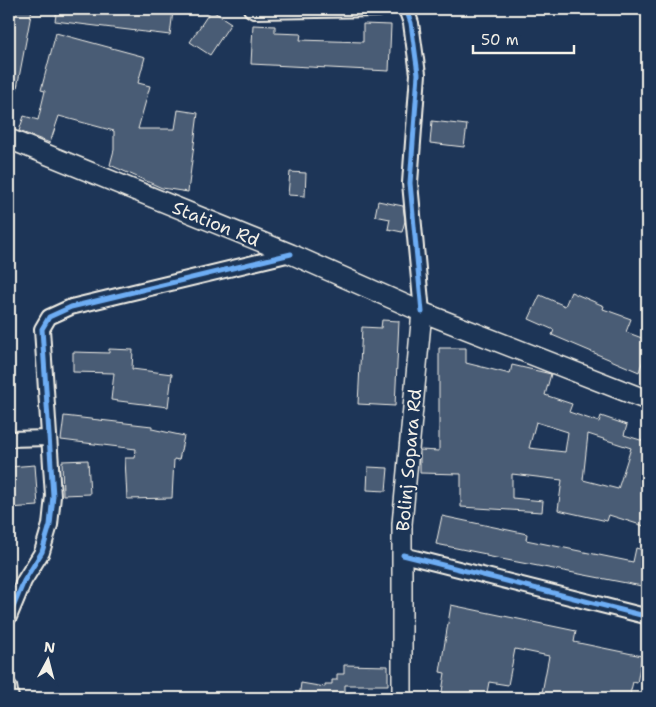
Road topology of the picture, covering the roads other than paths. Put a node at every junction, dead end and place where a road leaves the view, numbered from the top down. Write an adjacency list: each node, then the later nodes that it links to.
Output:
1 (251, 9): 2 (street)
2 (379, 9)
3 (406, 9): 6 (street)
4 (9, 139): 5 (main road, Station Rd)
5 (291, 254): 6 (main road, Station Rd); 8 (street)
6 (422, 312): 7 (main road, Station Rd); 10 (main road, Bolinj Sopara Rd)
7 (647, 400)
8 (49, 438): 9 (street); 12 (street)
9 (9, 439)
10 (403, 555): 11 (street); 15 (main road, Bolinj Sopara Rd)
11 (645, 616)
12 (9, 617)
13 (9, 686): 14 (street)
14 (11, 698)
15 (402, 698)

